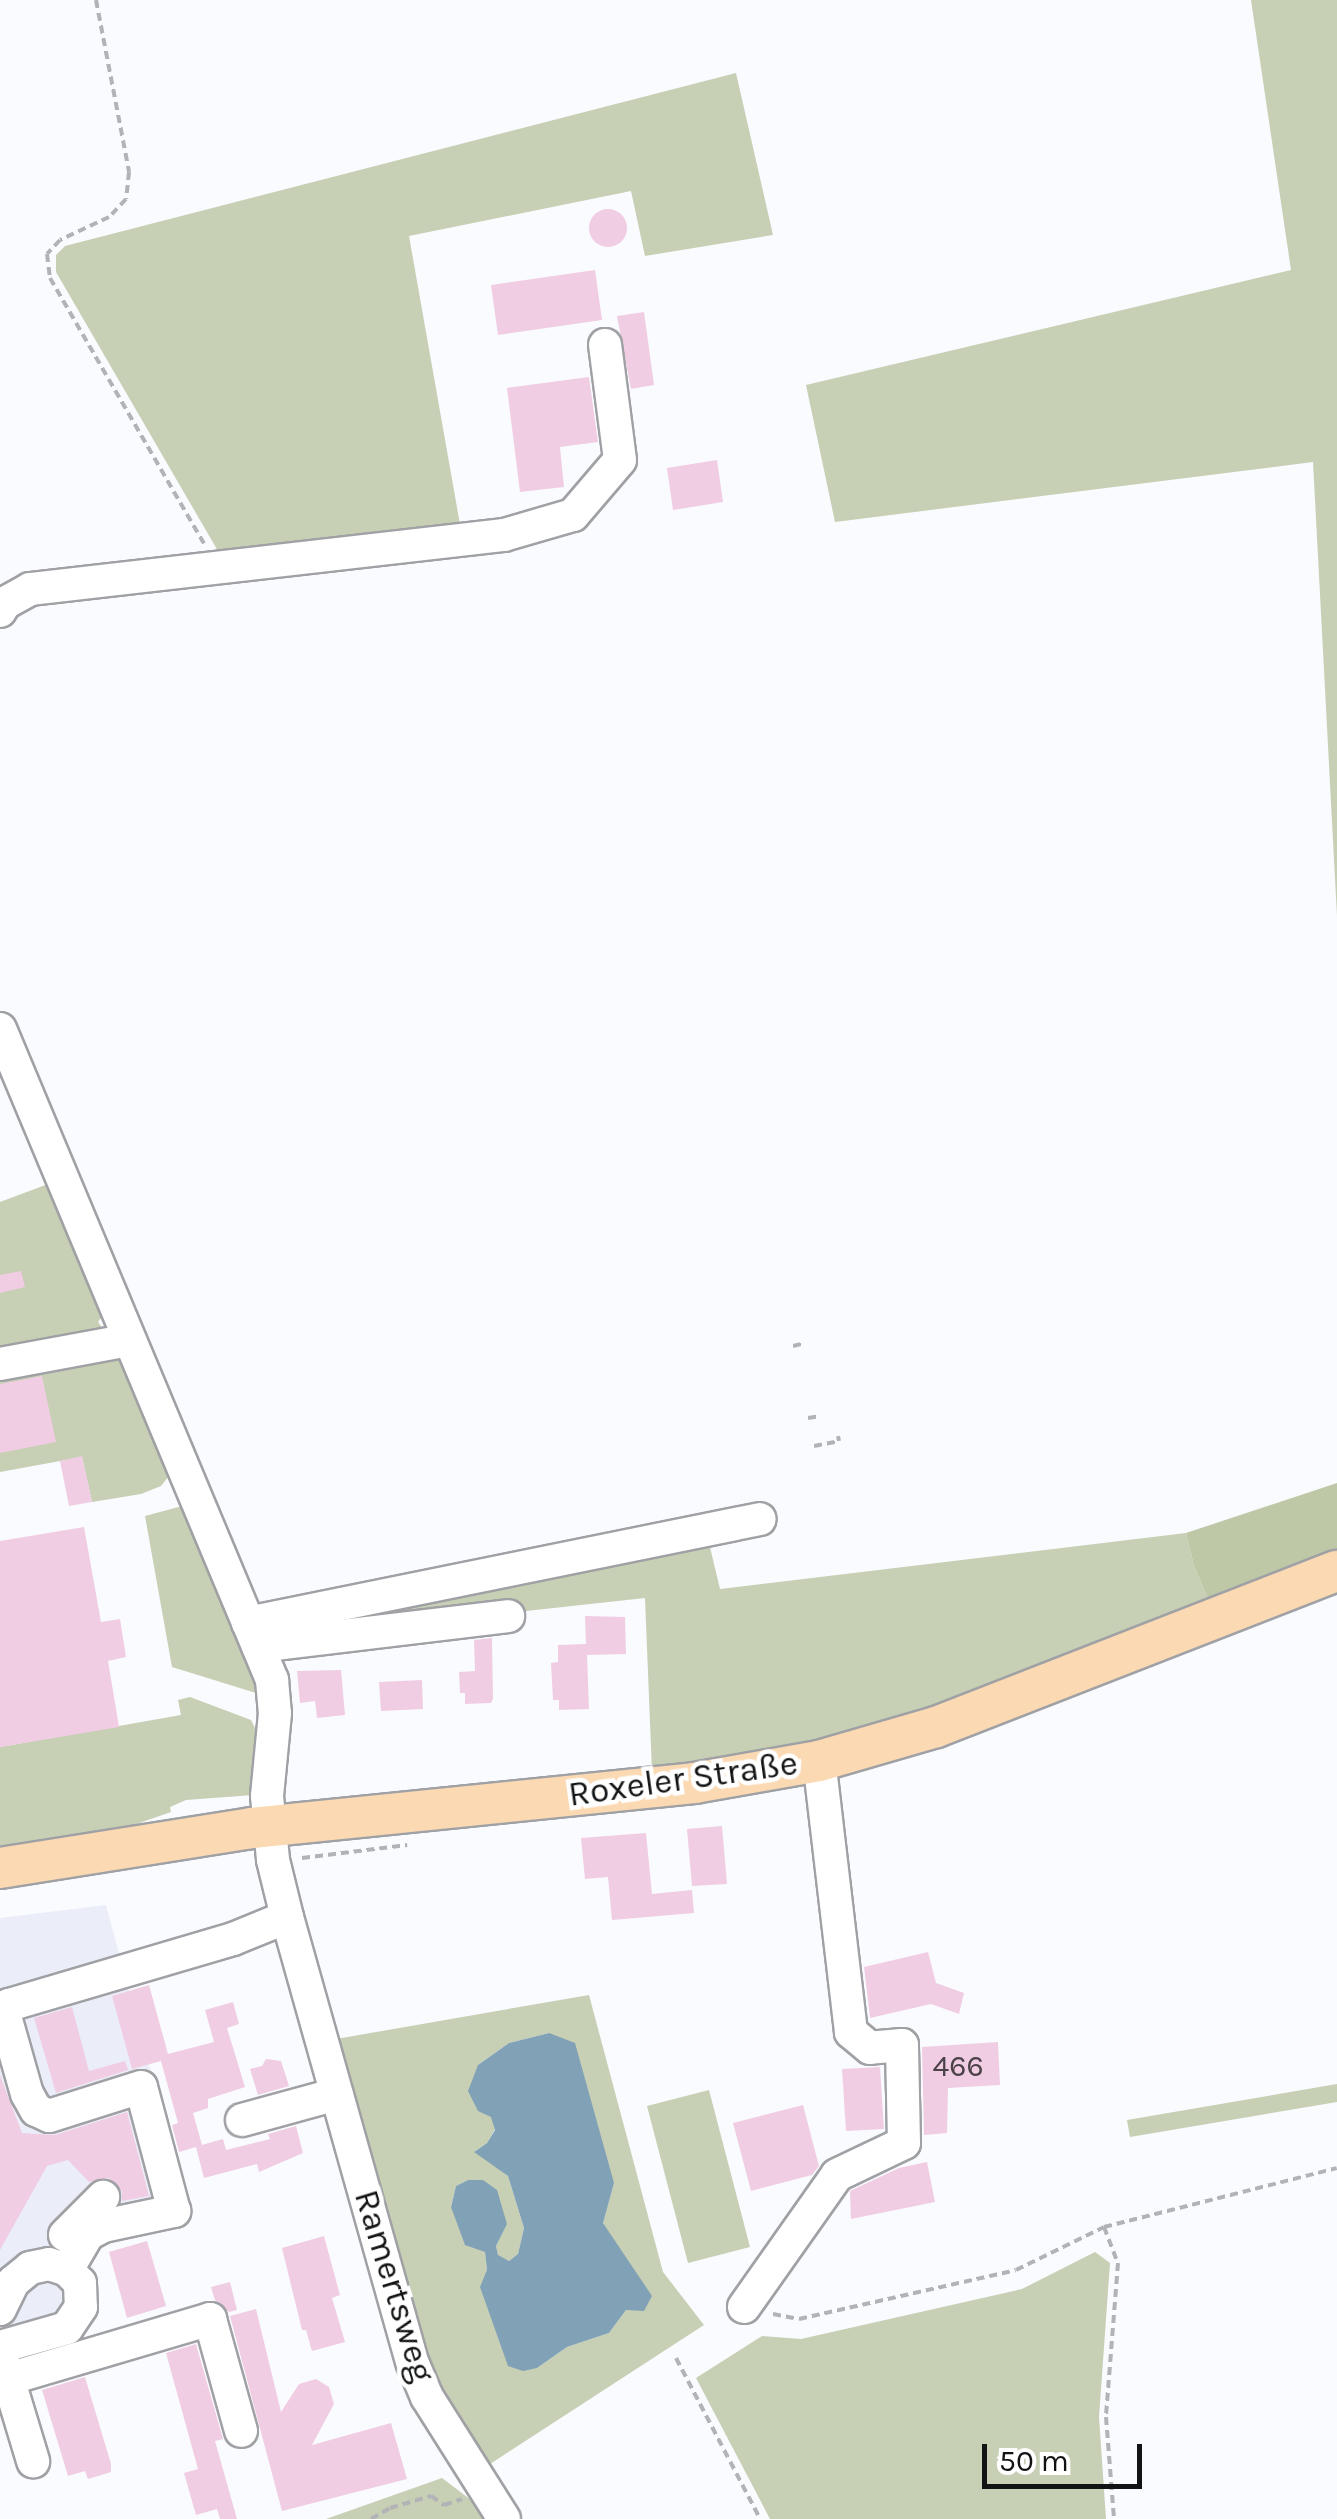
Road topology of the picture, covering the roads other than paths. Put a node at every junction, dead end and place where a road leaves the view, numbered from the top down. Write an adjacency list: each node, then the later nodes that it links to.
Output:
1 (605, 345): 2 (street)
2 (0, 611)
3 (0, 1029): 4 (street, Ramertsweg)
4 (129, 1340): 5 (street); 9 (street, Ramertsweg)
5 (0, 1364)
6 (760, 1519): 9 (street)
7 (1337, 1571): 10 (main road, Roxeler Straße)
8 (508, 1616): 9 (street)
9 (253, 1634): 11 (street, Ramertsweg)
10 (819, 1761): 11 (main road, Roxeler Straße); 18 (street)
11 (270, 1826): 12 (main road, Roxeler Straße); 13 (street, Ramertsweg)
12 (0, 1868)
13 (287, 1917): 14 (street, Ramertsweg); 17 (street)
14 (338, 2094): 15 (street); 23 (street, Ramertsweg)
15 (242, 2120)
16 (103, 2198): 17 (street)
17 (58, 2267): 19 (street); 20 (street)
18 (744, 2307)
19 (0, 2309)
20 (3, 2358): 21 (street); 22 (street)
21 (241, 2431)
22 (33, 2461)
23 (504, 2519)

